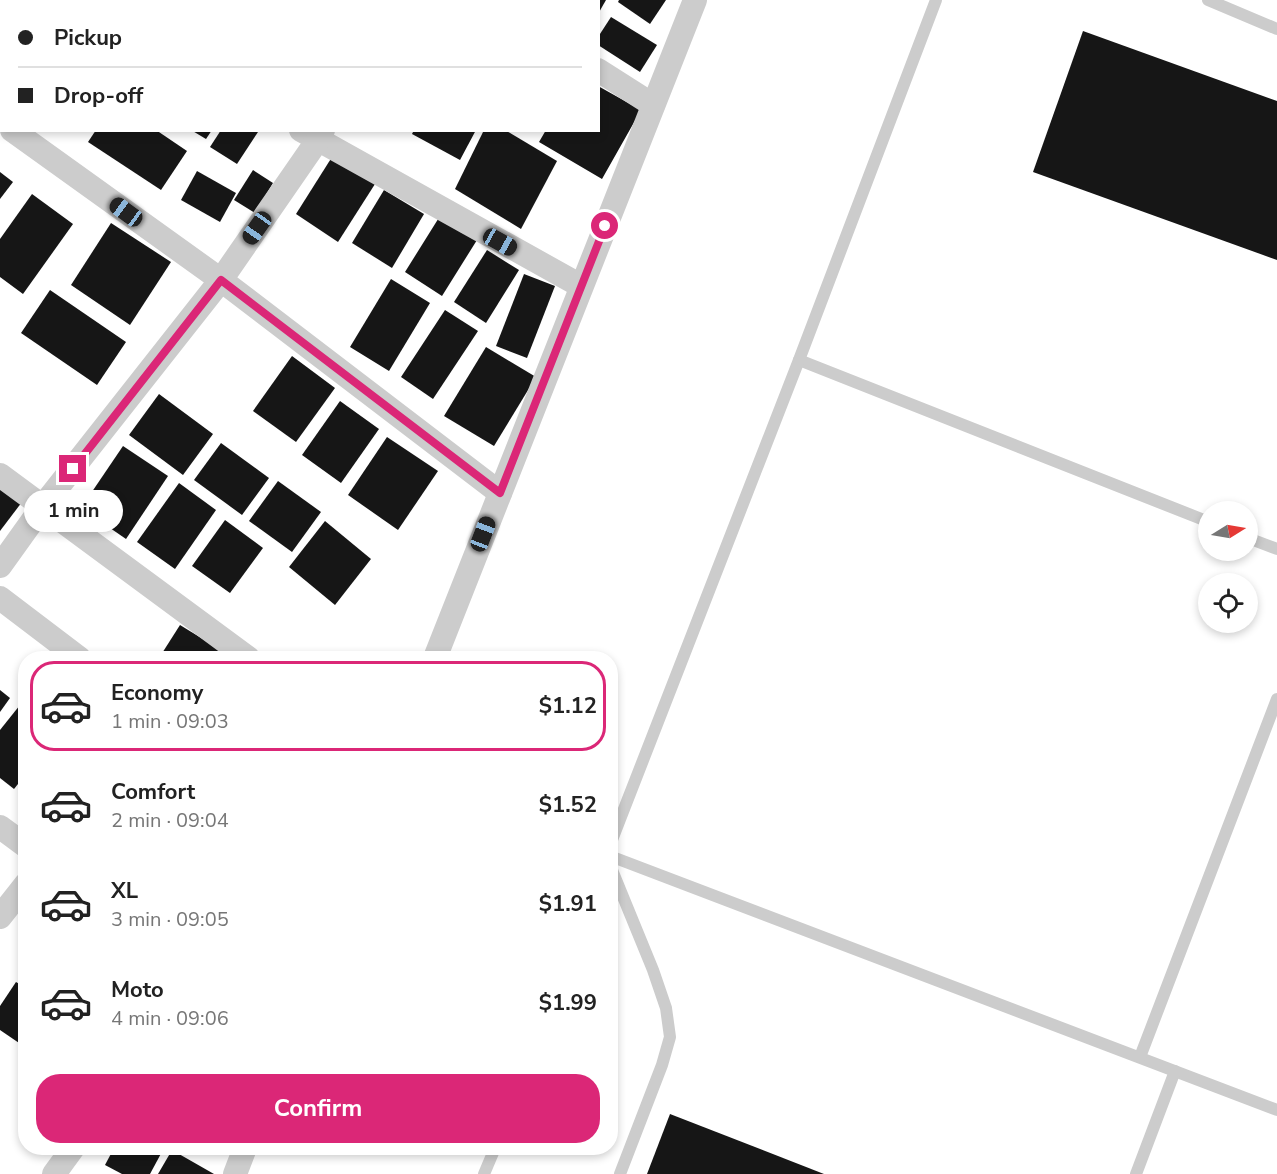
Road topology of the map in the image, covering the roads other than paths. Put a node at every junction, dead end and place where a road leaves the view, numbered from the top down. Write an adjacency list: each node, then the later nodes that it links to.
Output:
1 (695, 0): 6 (street)
2 (936, 0): 11 (lane)
3 (1208, 0): 4 (lane)
4 (1277, 29)
5 (600, 71): 6 (street)
6 (653, 105): 10 (street)
7 (15, 132): 9 (street)
8 (313, 134): 9 (street); 10 (street)
9 (221, 280): 13 (street); 14 (street)
10 (581, 286): 13 (street)
11 (800, 360): 15 (lane); 24 (lane)
12 (0, 475): 14 (street)
13 (500, 493): 22 (street)
14 (43, 506): 18 (street); 21 (street)
15 (1198, 518)
16 (1258, 542): 17 (lane)
17 (1277, 549)
18 (0, 566)
19 (0, 598): 20 (street)
20 (71, 651)
21 (239, 651)
22 (438, 651)
23 (1277, 699): 31 (lane)
24 (618, 825)
25 (0, 827): 26 (street)
26 (18, 840)
27 (618, 859): 31 (lane)
28 (618, 885): 40 (lane)
29 (18, 894): 30 (street)
30 (0, 917)
31 (1140, 1057): 32 (lane)
32 (1175, 1071): 33 (lane); 41 (lane)
33 (1277, 1110)
34 (68, 1155): 37 (street)
35 (242, 1155): 38 (street)
36 (492, 1155): 39 (lane)
37 (54, 1174)
38 (235, 1174)
39 (484, 1174)
40 (620, 1174)
41 (1136, 1174)

